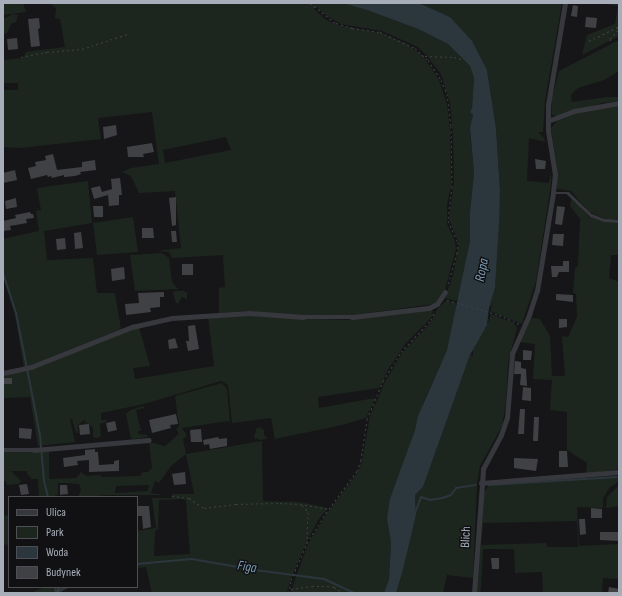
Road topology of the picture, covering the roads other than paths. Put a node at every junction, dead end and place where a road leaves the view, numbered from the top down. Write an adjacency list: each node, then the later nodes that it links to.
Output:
1 (565, 3): 3 (street, Blich)
2 (619, 103): 3 (street)
3 (548, 121): 4 (street, Blich)
4 (553, 194): 5 (lane); 11 (street, Blich)
5 (619, 221)
6 (445, 292): 7 (street)
7 (3, 373)
8 (149, 440): 9 (street)
9 (3, 450)
10 (619, 472): 11 (street)
11 (481, 483): 12 (street, Blich)
12 (474, 593)

